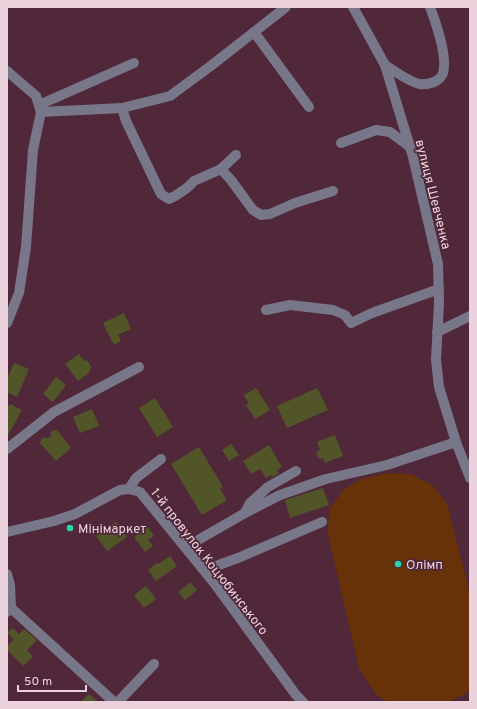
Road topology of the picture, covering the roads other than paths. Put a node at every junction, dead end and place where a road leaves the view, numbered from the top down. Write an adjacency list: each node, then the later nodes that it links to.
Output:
1 (286, 7): 4 (street)
2 (352, 7): 6 (street, вулиця Шевченка)
3 (430, 7): 6 (street, вулиця Шевченка)
4 (254, 32): 8 (street); 9 (street)
5 (134, 63): 10 (street)
6 (385, 65): 12 (street, вулиця Шевченка)
7 (7, 71): 10 (street)
8 (309, 107)
9 (122, 108): 10 (street); 14 (street)
10 (40, 109): 19 (street)
11 (341, 143): 12 (street)
12 (410, 147): 16 (street, вулиця Шевченка)
13 (236, 155): 14 (street)
14 (221, 169): 15 (street)
15 (333, 191)
16 (439, 289): 17 (street); 20 (street, вулиця Шевченка)
17 (266, 310)
18 (470, 316): 20 (street)
19 (7, 324)
20 (437, 332): 22 (street, вулиця Шевченка)
21 (139, 367): 23 (street)
22 (456, 442): 26 (street, вулиця Шевченка); 28 (street)
23 (7, 449)
24 (161, 459): 27 (street)
25 (296, 470): 28 (street)
26 (470, 478)
27 (129, 489): 30 (street, 1-й провулок Коцюбинського); 31 (street, 1-й провулок Коцюбинського)
28 (245, 513): 31 (street)
29 (322, 522): 32 (street)
30 (7, 532)
31 (186, 547): 32 (street, 1-й провулок Коцюбинського)
32 (205, 570): 38 (street, 1-й провулок Коцюбинського)
33 (7, 574): 34 (street)
34 (9, 610): 36 (street)
35 (154, 664): 37 (street)
36 (114, 702)
37 (118, 702)
38 (303, 702)

